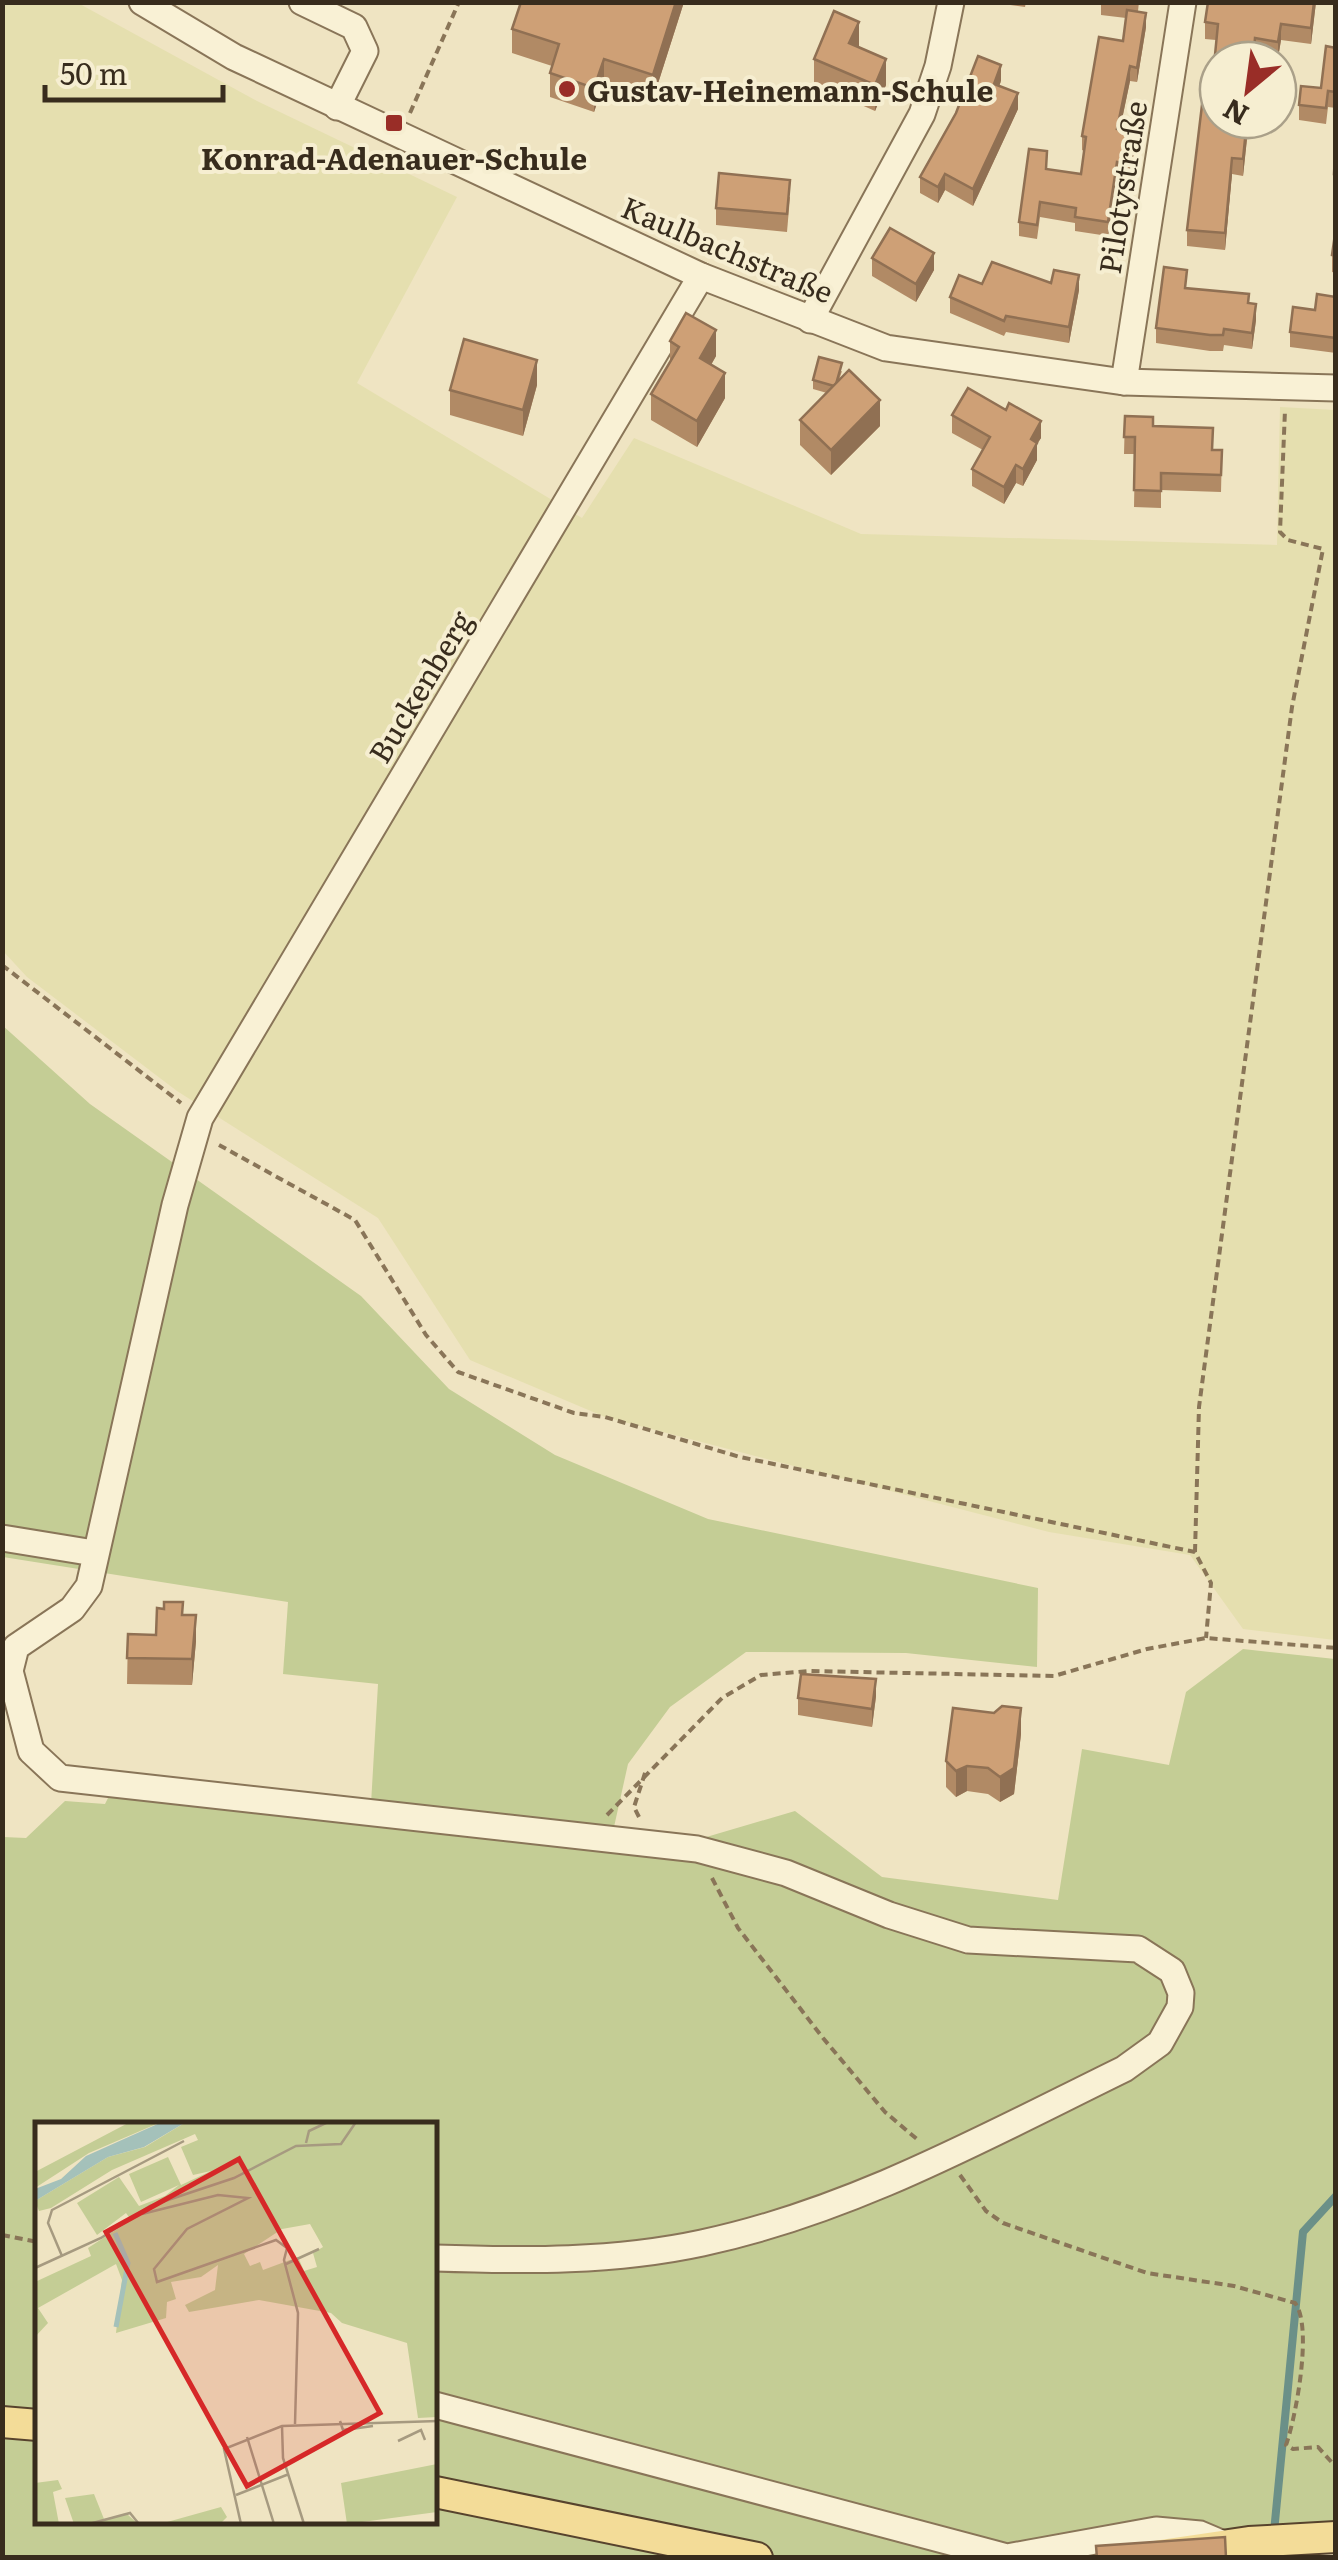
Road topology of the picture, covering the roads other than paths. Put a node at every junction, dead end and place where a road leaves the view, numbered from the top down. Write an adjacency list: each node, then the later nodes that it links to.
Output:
1 (142, 2): 5 (street, Kaulbachstraße)
2 (302, 2): 5 (street)
3 (951, 2): 7 (street)
4 (1183, 2): 8 (street, Pilotystraße)
5 (336, 107): 6 (street, Kaulbachstraße)
6 (701, 276): 7 (street, Kaulbachstraße); 11 (street, Buckenberg)
7 (810, 320): 8 (street, Kaulbachstraße)
8 (1124, 382): 9 (street, Kaulbachstraße)
9 (1336, 388)
10 (2, 1538): 11 (street)
11 (94, 1553): 12 (street, Buckenberg)
12 (438, 2258)
13 (438, 2407): 19 (street)
14 (2, 2422): 15 (main road)
15 (35, 2425)
16 (438, 2493): 20 (main road)
17 (1336, 2537): 18 (main road)
18 (1226, 2545): 19 (street); 21 (main road)
19 (1006, 2556)
20 (756, 2558)
21 (1140, 2558)

